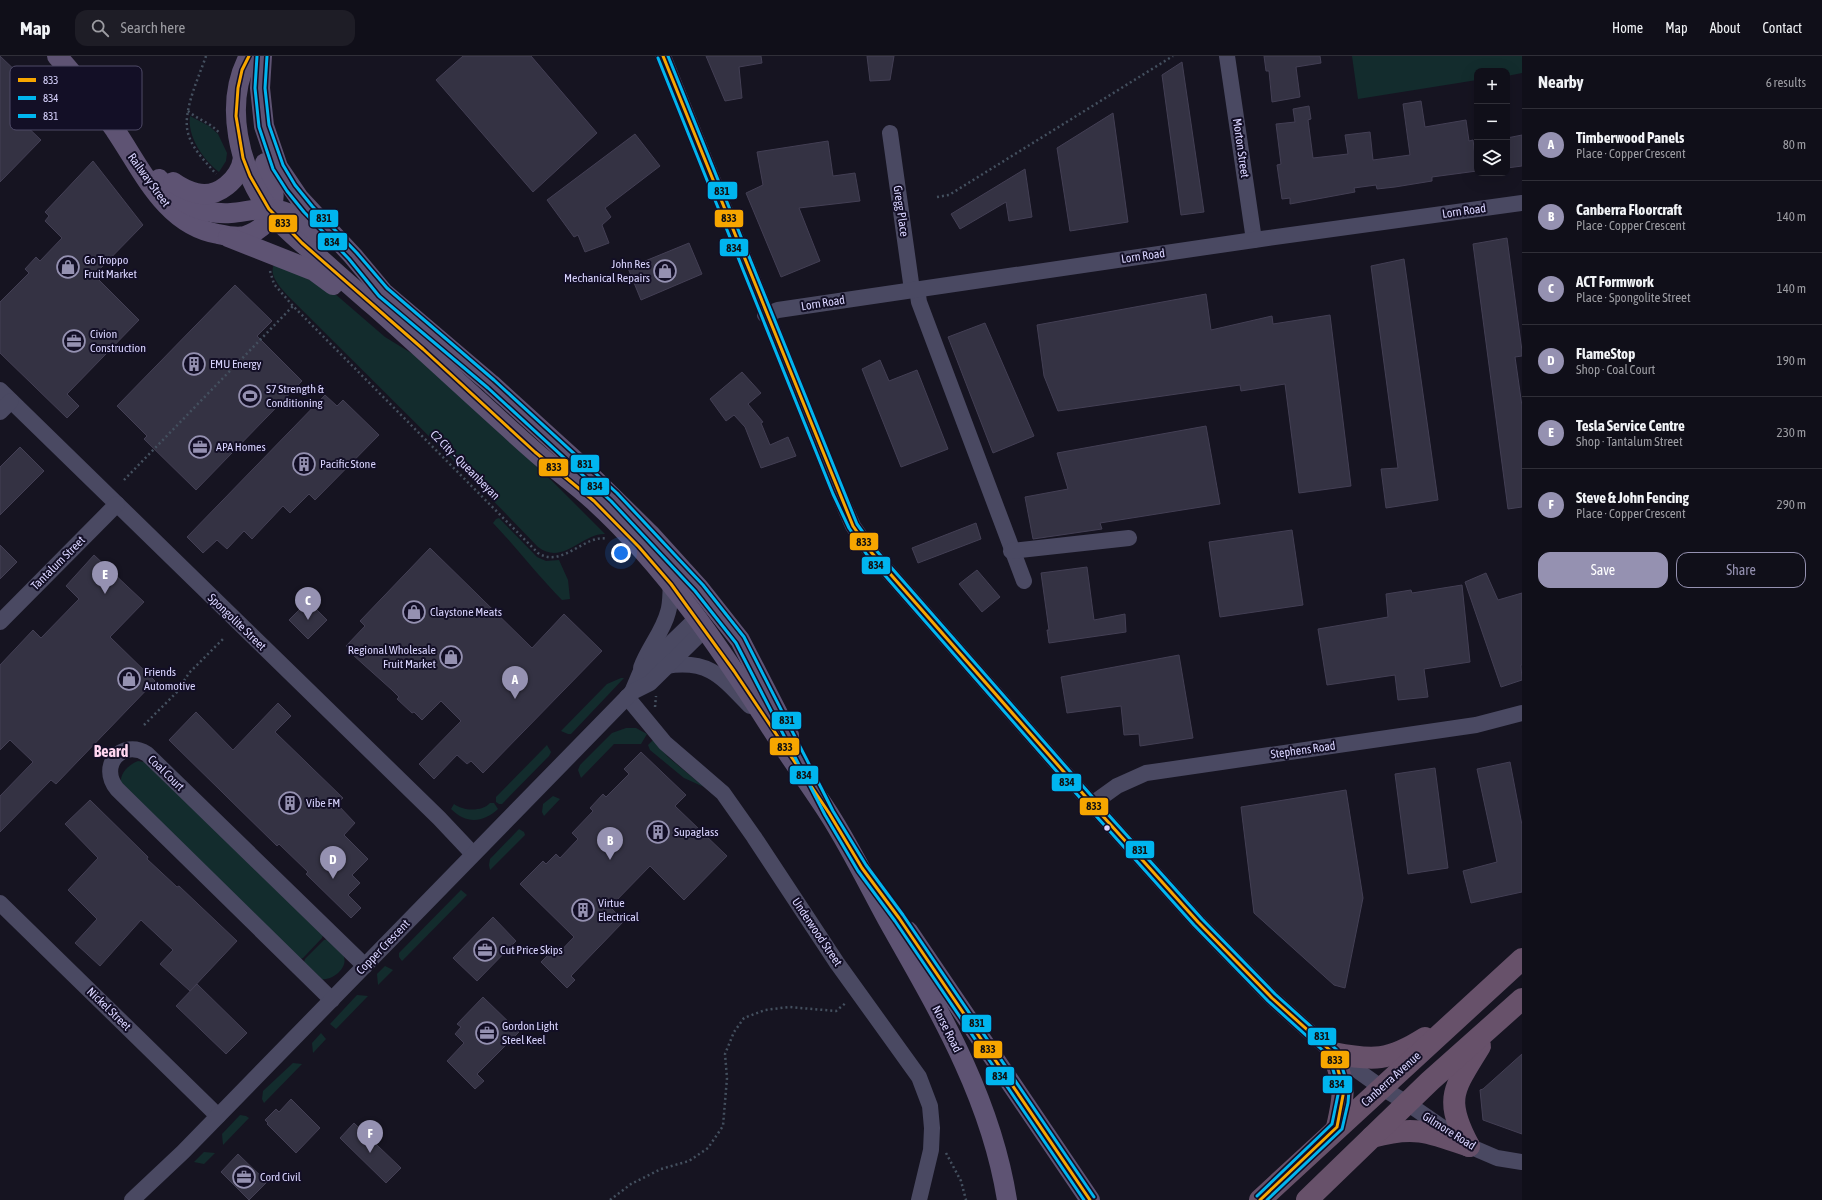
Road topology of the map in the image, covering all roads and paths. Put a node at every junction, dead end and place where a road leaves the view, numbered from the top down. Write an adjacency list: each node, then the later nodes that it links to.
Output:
1 (57, 56): 7 (main road, Railway Street)
2 (206, 56): 8 (path)
3 (663, 56): 25 (street, Gilmore Road)
4 (1173, 56): 16 (path)
5 (1227, 56): 20 (street, Morton Street)
6 (257, 60): 14 (main road, Norse Road); 18 (main road); 23 (main road, Norse Road)
7 (66, 66)
8 (188, 111): 12 (path); 15 (path)
9 (115, 130): 13 (main road, Railway Street)
10 (115, 130): 19 (main road, Railway Street)
11 (890, 133): 22 (street, Gregg Place)
12 (222, 136)
13 (140, 154): 14 (main road, Railway Street); 18 (main road, Railway Street)
14 (243, 158): 18 (main road, Norse Road)
15 (216, 174)
16 (936, 197)
17 (1522, 203): 20 (street, Lorn Road)
18 (271, 210): 19 (main road, Railway Street); 23 (main road, Railway Street); 26 (main road, Norse Road)
19 (225, 236): 26 (main road)
20 (1254, 240): 22 (street, Lorn Road)
21 (270, 268): 24 (path, C2 City - Queanbeyan)
22 (914, 290): 25 (street, Lorn Road); 33 (street, Gregg Place)
23 (383, 292): 36 (main road, Norse Road)
24 (293, 306): 29 (path); 32 (path, C2 City - Queanbeyan)
25 (766, 315): 48 (street, Gilmore Road)
26 (423, 349): 35 (main road, Norse Road)
27 (6, 395): 28 (street); 30 (street, Spongolite Street)
28 (0, 412)
29 (124, 480)
30 (117, 504): 37 (street, Tantalum Street); 50 (street, Spongolite Street)
31 (1128, 538): 33 (street)
32 (611, 541)
33 (1012, 551): 34 (street, Gregg Place)
34 (1024, 581)
35 (670, 584): 38 (main road, Norse Road); 41 (street)
36 (716, 609): 38 (main road); 49 (main road, Norse Road)
37 (0, 622)
38 (701, 623): 40 (street, Copper Crescent); 41 (street, Copper Crescent); 47 (main road, Norse Road)
39 (223, 639): 46 (path)
40 (666, 666): 43 (street, Copper Crescent); 47 (street)
41 (640, 674): 43 (street, Copper Crescent)
42 (658, 691): 44 (path)
43 (630, 694): 50 (street, Copper Crescent); 55 (street, Underwood Street)
44 (656, 711)
45 (1522, 714): 48 (street, Stephens Road)
46 (144, 725)
47 (773, 730): 49 (main road, Norse Road)
48 (1092, 804): 60 (street, Gilmore Road)
49 (829, 813): 51 (main road, Norse Road)
50 (473, 854): 54 (street, Copper Crescent)
51 (862, 868): 73 (main road, Norse Road); 74 (main road, Norse Road)
52 (0, 903): 64 (street, Nickel Street)
53 (1522, 958): 58 (highway, Canberra Avenue)
54 (364, 966): 57 (street, Copper Crescent); 57 (street, Coal Court)
55 (859, 993): 65 (street, Underwood Street); 70 (path)
56 (1522, 999): 59 (highway)
57 (332, 1000): 64 (street, Copper Crescent)
58 (1462, 1014): 60 (highway); 61 (highway, Canberra Avenue)
59 (1494, 1024): 62 (highway); 67 (highway)
60 (1333, 1053): 61 (street, Gilmore Road); 63 (highway)
61 (1382, 1088): 62 (street, Gilmore Road); 63 (highway, Canberra Avenue)
62 (1407, 1103): 66 (highway); 67 (street, Gilmore Road)
63 (1344, 1114): 75 (highway, Canberra Avenue)
64 (218, 1116): 69 (street, Copper Crescent)
65 (932, 1128): 71 (street, Underwood Street); 72 (path)
66 (1371, 1137): 67 (highway); 76 (highway)
67 (1469, 1146): 68 (street, Gilmore Road)
68 (1522, 1162)
69 (132, 1200)
70 (610, 1200)
71 (919, 1200)
72 (966, 1200)
73 (1008, 1200)
74 (1090, 1200)
75 (1260, 1200)
76 (1307, 1200)

